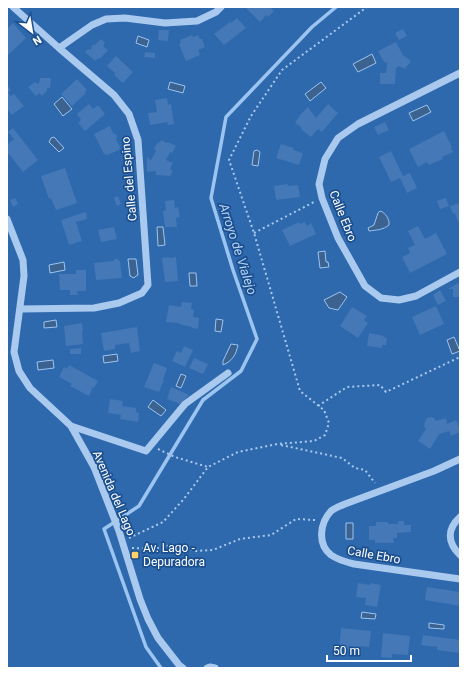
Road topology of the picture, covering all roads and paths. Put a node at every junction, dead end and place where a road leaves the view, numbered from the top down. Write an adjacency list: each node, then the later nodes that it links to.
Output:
1 (13, 7): 4 (street, Calle del Espino)
2 (221, 7): 4 (street)
3 (367, 7): 8 (path)
4 (59, 48): 10 (street, Calle del Espino)
5 (460, 73): 6 (street, Calle Ebro)
6 (322, 198): 8 (path); 9 (street, Calle Ebro)
7 (7, 219): 10 (street, Avenida del Lago)
8 (254, 233): 13 (path)
9 (460, 272)
10 (20, 309): 14 (street, Avenida del Lago)
11 (460, 357): 13 (path)
12 (228, 373): 16 (street)
13 (318, 406): 15 (path)
14 (71, 426): 16 (street); 22 (street, Avenida del Lago)
15 (277, 444): 18 (path); 19 (path)
16 (151, 446): 18 (path)
17 (460, 459): 19 (street)
18 (208, 467): 22 (path)
19 (381, 490): 21 (street)
20 (460, 517): 23 (street)
21 (324, 521): 22 (path); 24 (street, Calle Ebro)
22 (124, 545): 25 (street, Avenida del Lago)
23 (460, 555)
24 (460, 579)
25 (183, 668)
26 (207, 668): 27 (street)
27 (216, 668)

